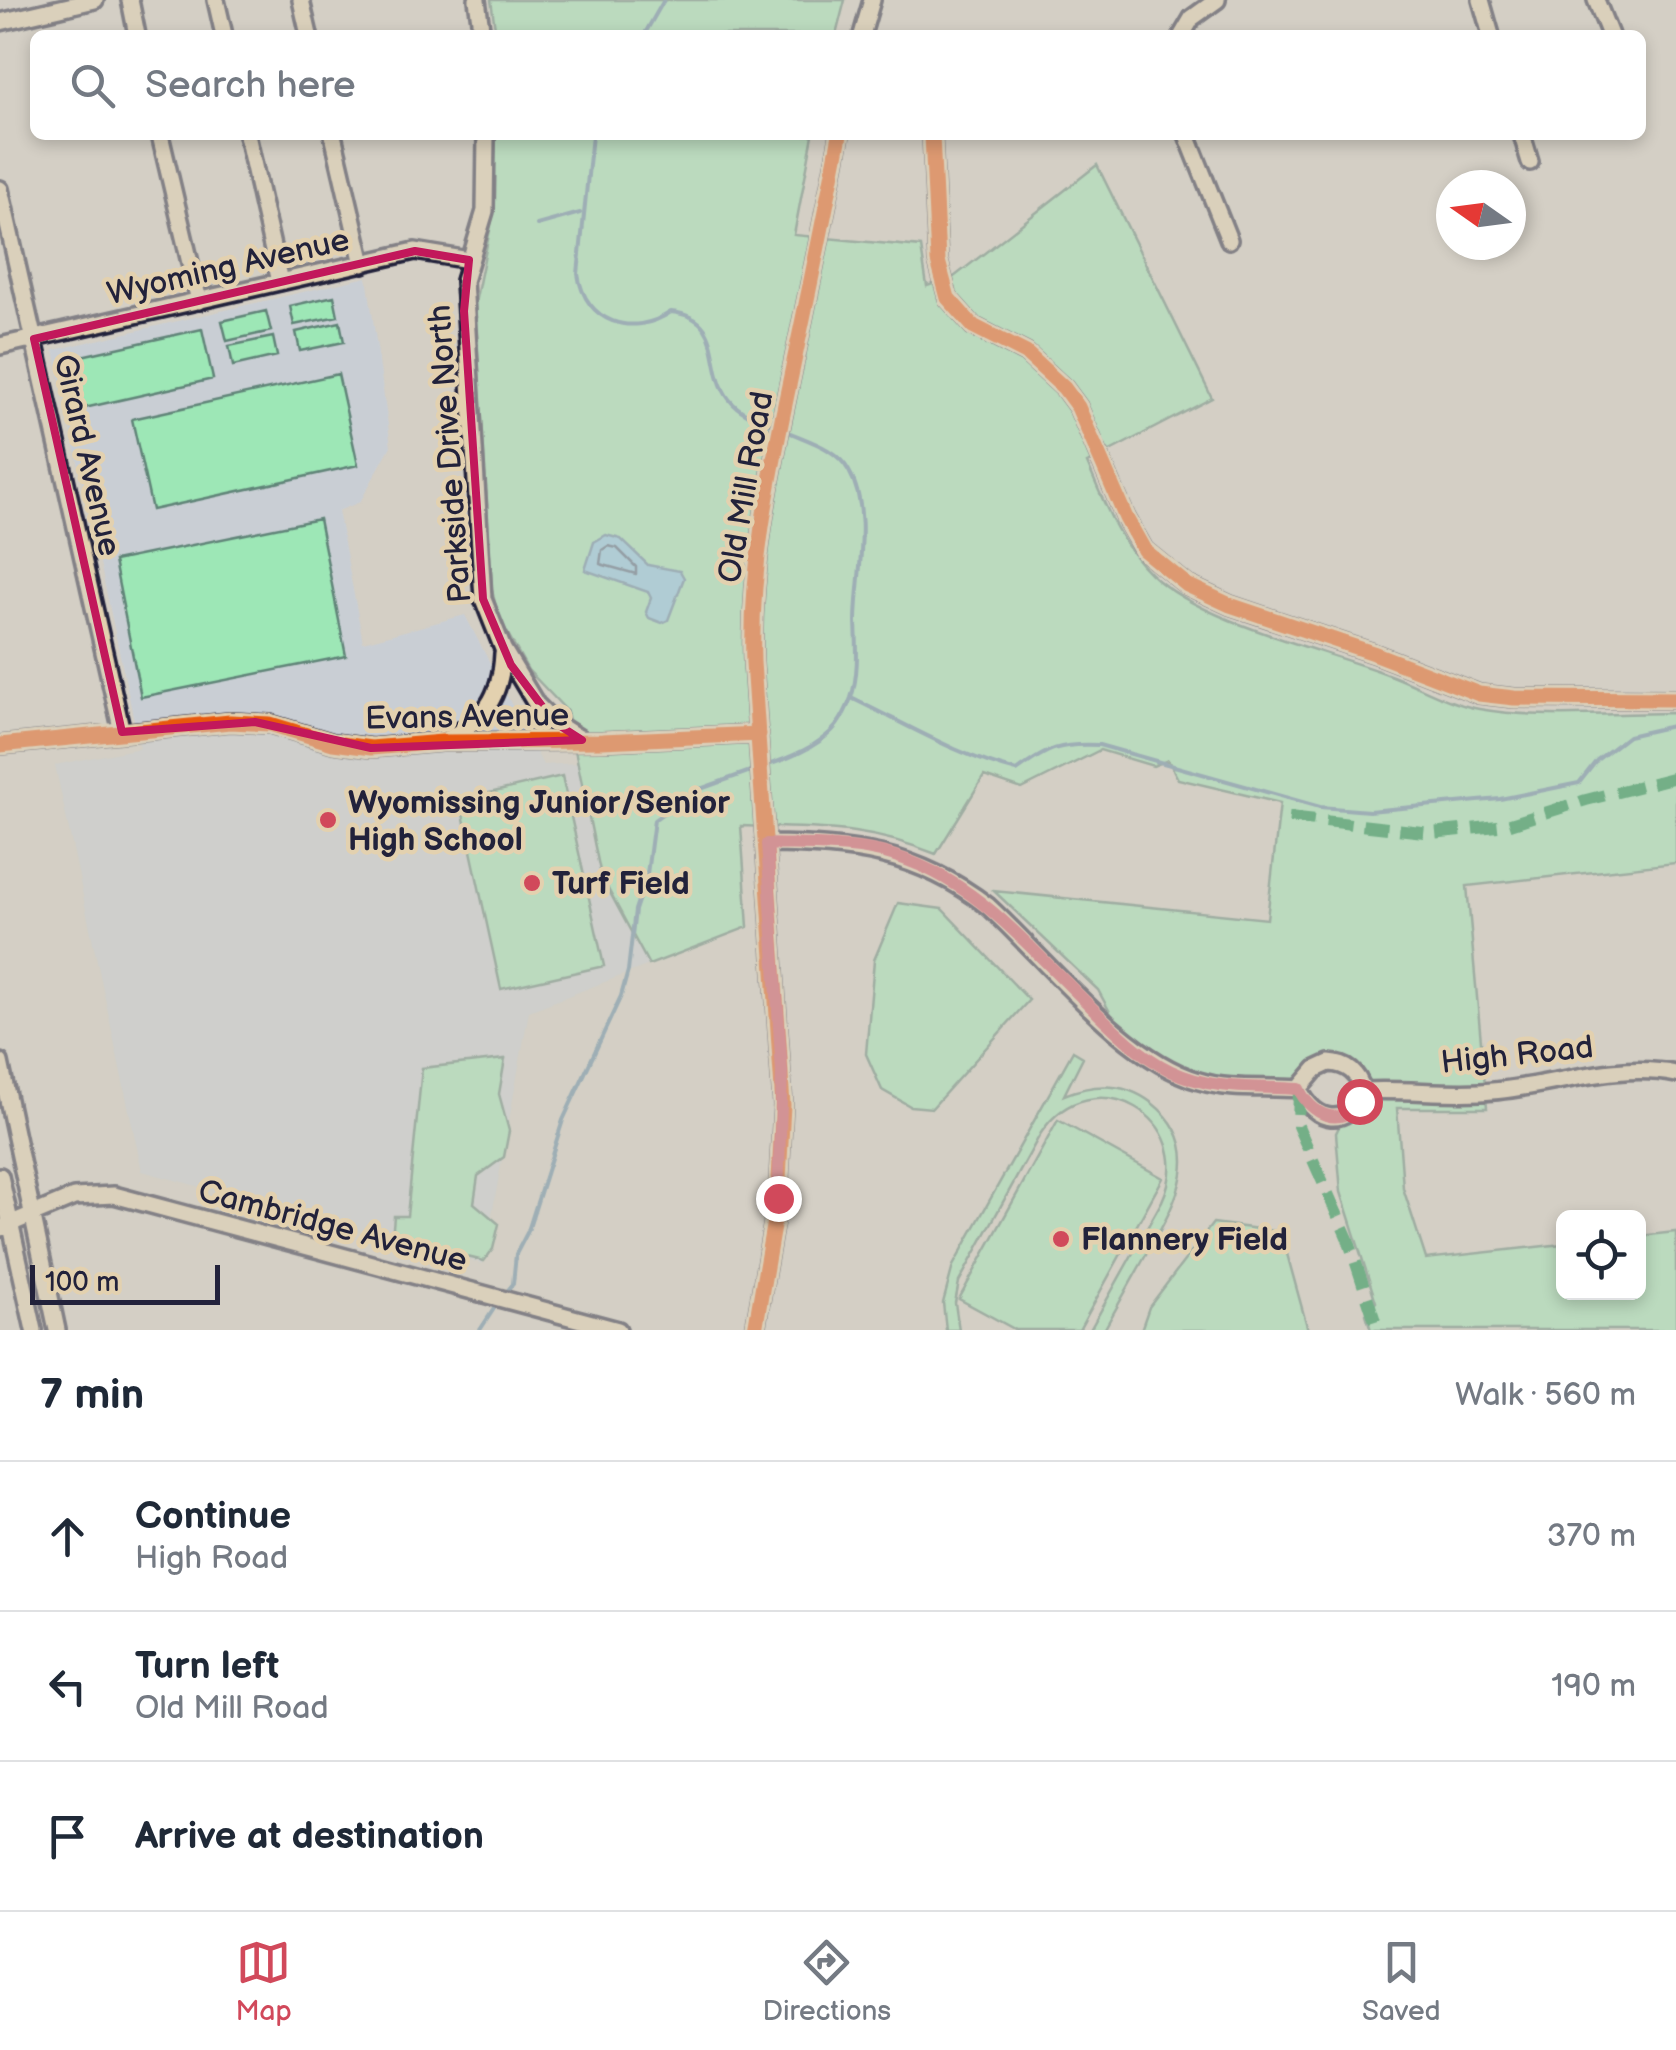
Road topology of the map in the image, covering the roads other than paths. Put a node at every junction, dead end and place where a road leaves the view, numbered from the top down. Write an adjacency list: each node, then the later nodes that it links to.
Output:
1 (95, 0): 10 (street)
2 (130, 0): 11 (street)
3 (216, 0): 12 (street)
4 (301, 0): 13 (street)
5 (476, 0): 14 (street)
6 (872, 0): 15 (street)
7 (1218, 0): 16 (street)
8 (1480, 0): 17 (street)
9 (1596, 0): 18 (street)
10 (0, 22)
11 (136, 30)
12 (223, 30)
13 (309, 30)
14 (481, 30)
15 (863, 30)
16 (1185, 30)
17 (1489, 30)
18 (1608, 30)
19 (161, 140): 33 (street)
20 (248, 140): 32 (street)
21 (334, 140): 31 (street)
22 (486, 140): 30 (street, Parkside Drive North)
23 (839, 140): 39 (street, Old Mill Road)
24 (932, 140): 37 (street)
25 (1189, 140): 29 (street)
26 (1523, 140): 27 (street)
27 (1530, 162)
28 (0, 189): 34 (street, Girard Avenue)
29 (1229, 240)
30 (469, 260): 31 (street, Wyoming Avenue); 36 (street, Parkside Drive North)
31 (363, 264): 32 (street, Wyoming Avenue)
32 (280, 282): 33 (street, Wyoming Avenue)
33 (198, 301): 34 (street, Wyoming Avenue)
34 (34, 338): 35 (street, Wyoming Avenue); 38 (street, Girard Avenue)
35 (0, 346)
36 (503, 649): 40 (street, Parkside Drive North); 41 (street)
37 (1676, 699)
38 (122, 732): 41 (street, Evans Avenue); 42 (street, Evans Avenue)
39 (759, 734): 40 (street, Evans Avenue); 43 (street, Old Mill Road)
40 (582, 740): 41 (street, Evans Avenue)
41 (442, 742)
42 (0, 745)
43 (767, 844): 46 (street); 54 (street, Old Mill Road)
44 (0, 1062): 49 (street)
45 (1676, 1074): 47 (street, High Road)
46 (1299, 1089): 47 (street); 47 (street)
47 (1364, 1091)
48 (0, 1176): 50 (street)
49 (34, 1212): 50 (street, Cambridge Avenue); 52 (street); 53 (street, Cambridge Avenue)
50 (5, 1226): 51 (street)
51 (34, 1330)
52 (57, 1330)
53 (618, 1330)
54 (755, 1330)

